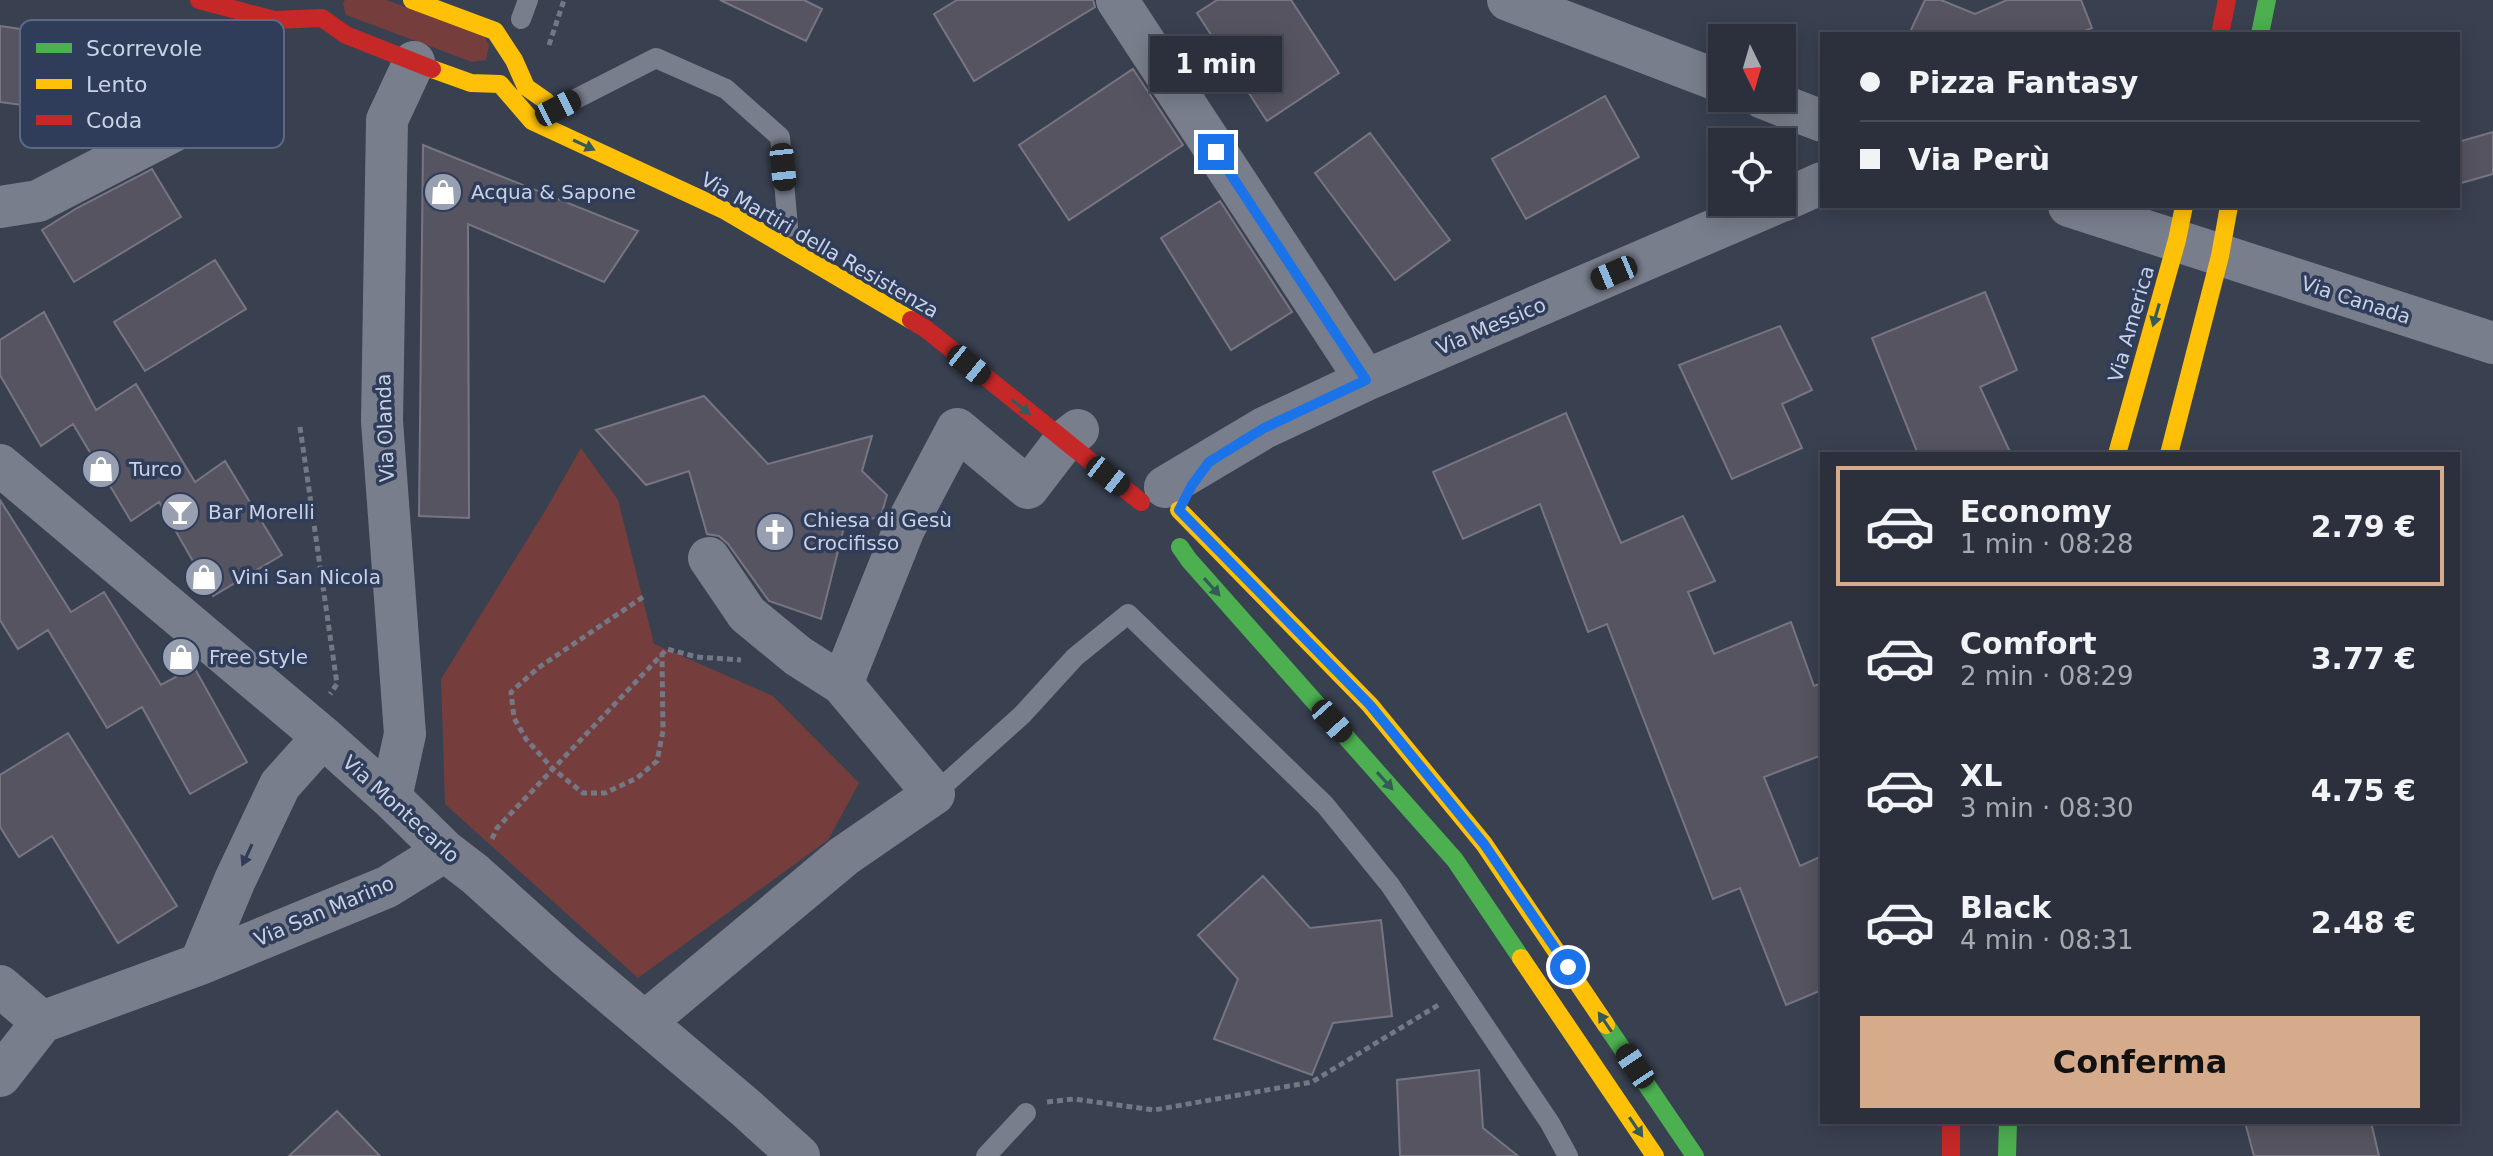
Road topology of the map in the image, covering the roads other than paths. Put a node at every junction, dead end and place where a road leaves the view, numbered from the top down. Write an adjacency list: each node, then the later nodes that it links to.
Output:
1 (199, 0): 7 (main road)
2 (412, 0): 10 (main road)
3 (1117, 0): 29 (street)
4 (1508, 0): 12 (street)
5 (2227, 0): 8 (main road)
6 (2267, 0): 9 (main road)
7 (324, 9): 11 (main road)
8 (2220, 32)
9 (2260, 32)
10 (514, 60): 13 (main road); 14 (main road)
11 (414, 62): 13 (main road); 40 (street, Via Olanda)
12 (1708, 77)
13 (500, 84): 30 (main road, Via Martiri della Resistenza, one-way to 30)
14 (566, 111): 26 (lane)
15 (1796, 111): 16 (street)
16 (1820, 120)
17 (141, 148): 21 (street)
18 (687, 173): 26 (main road, Via Martiri della Resistenza)
19 (1820, 184): 20 (street, Via Messico)
20 (1796, 194)
21 (0, 207)
22 (2082, 208): 25 (street, Via Canada)
23 (2229, 208): 27 (main road)
24 (1745, 216): 29 (street, Via Messico)
25 (2181, 223): 27 (street, Via Canada); 31 (main road, Via America, one-way to 31)
26 (788, 227): 30 (main road, Via Martiri della Resistenza)
27 (2220, 256): 28 (street, Via Canada); 32 (main road)
28 (2493, 343)
29 (1366, 380): 35 (street, Via Messico)
30 (1071, 436): 33 (main road, Via Martiri della Resistenza); 35 (main road, Via Martiri della Resistenza); 37 (street)
31 (2118, 452)
32 (2170, 452)
33 (1114, 457)
34 (0, 465): 38 (street, Via Montecarlo)
35 (1159, 506): 53 (main road, Via Martiri della Resistenza, one-way to 53); 54 (main road, Via Martiri della Resistenza, one-way to 35)
36 (709, 558): 37 (street)
37 (842, 684): 39 (street)
38 (315, 731): 40 (street, Via Montecarlo); 42 (street, one-way to 42)
39 (934, 794): 45 (street); 52 (lane)
40 (391, 798): 41 (street, Via Montecarlo)
41 (460, 863): 42 (street, Via San Marino); 45 (street, Via Montecarlo)
42 (200, 964): 44 (street, Via San Marino)
43 (0, 986): 44 (street)
44 (42, 1022): 46 (street)
45 (645, 1022): 50 (street, Via Montecarlo)
46 (0, 1076)
47 (1026, 1113): 51 (lane)
48 (1951, 1124): 55 (main road)
49 (2008, 1124): 56 (main road)
50 (799, 1156)
51 (986, 1156)
52 (1568, 1156)
53 (1655, 1156)
54 (1695, 1156)
55 (1951, 1156)
56 (2007, 1156)

